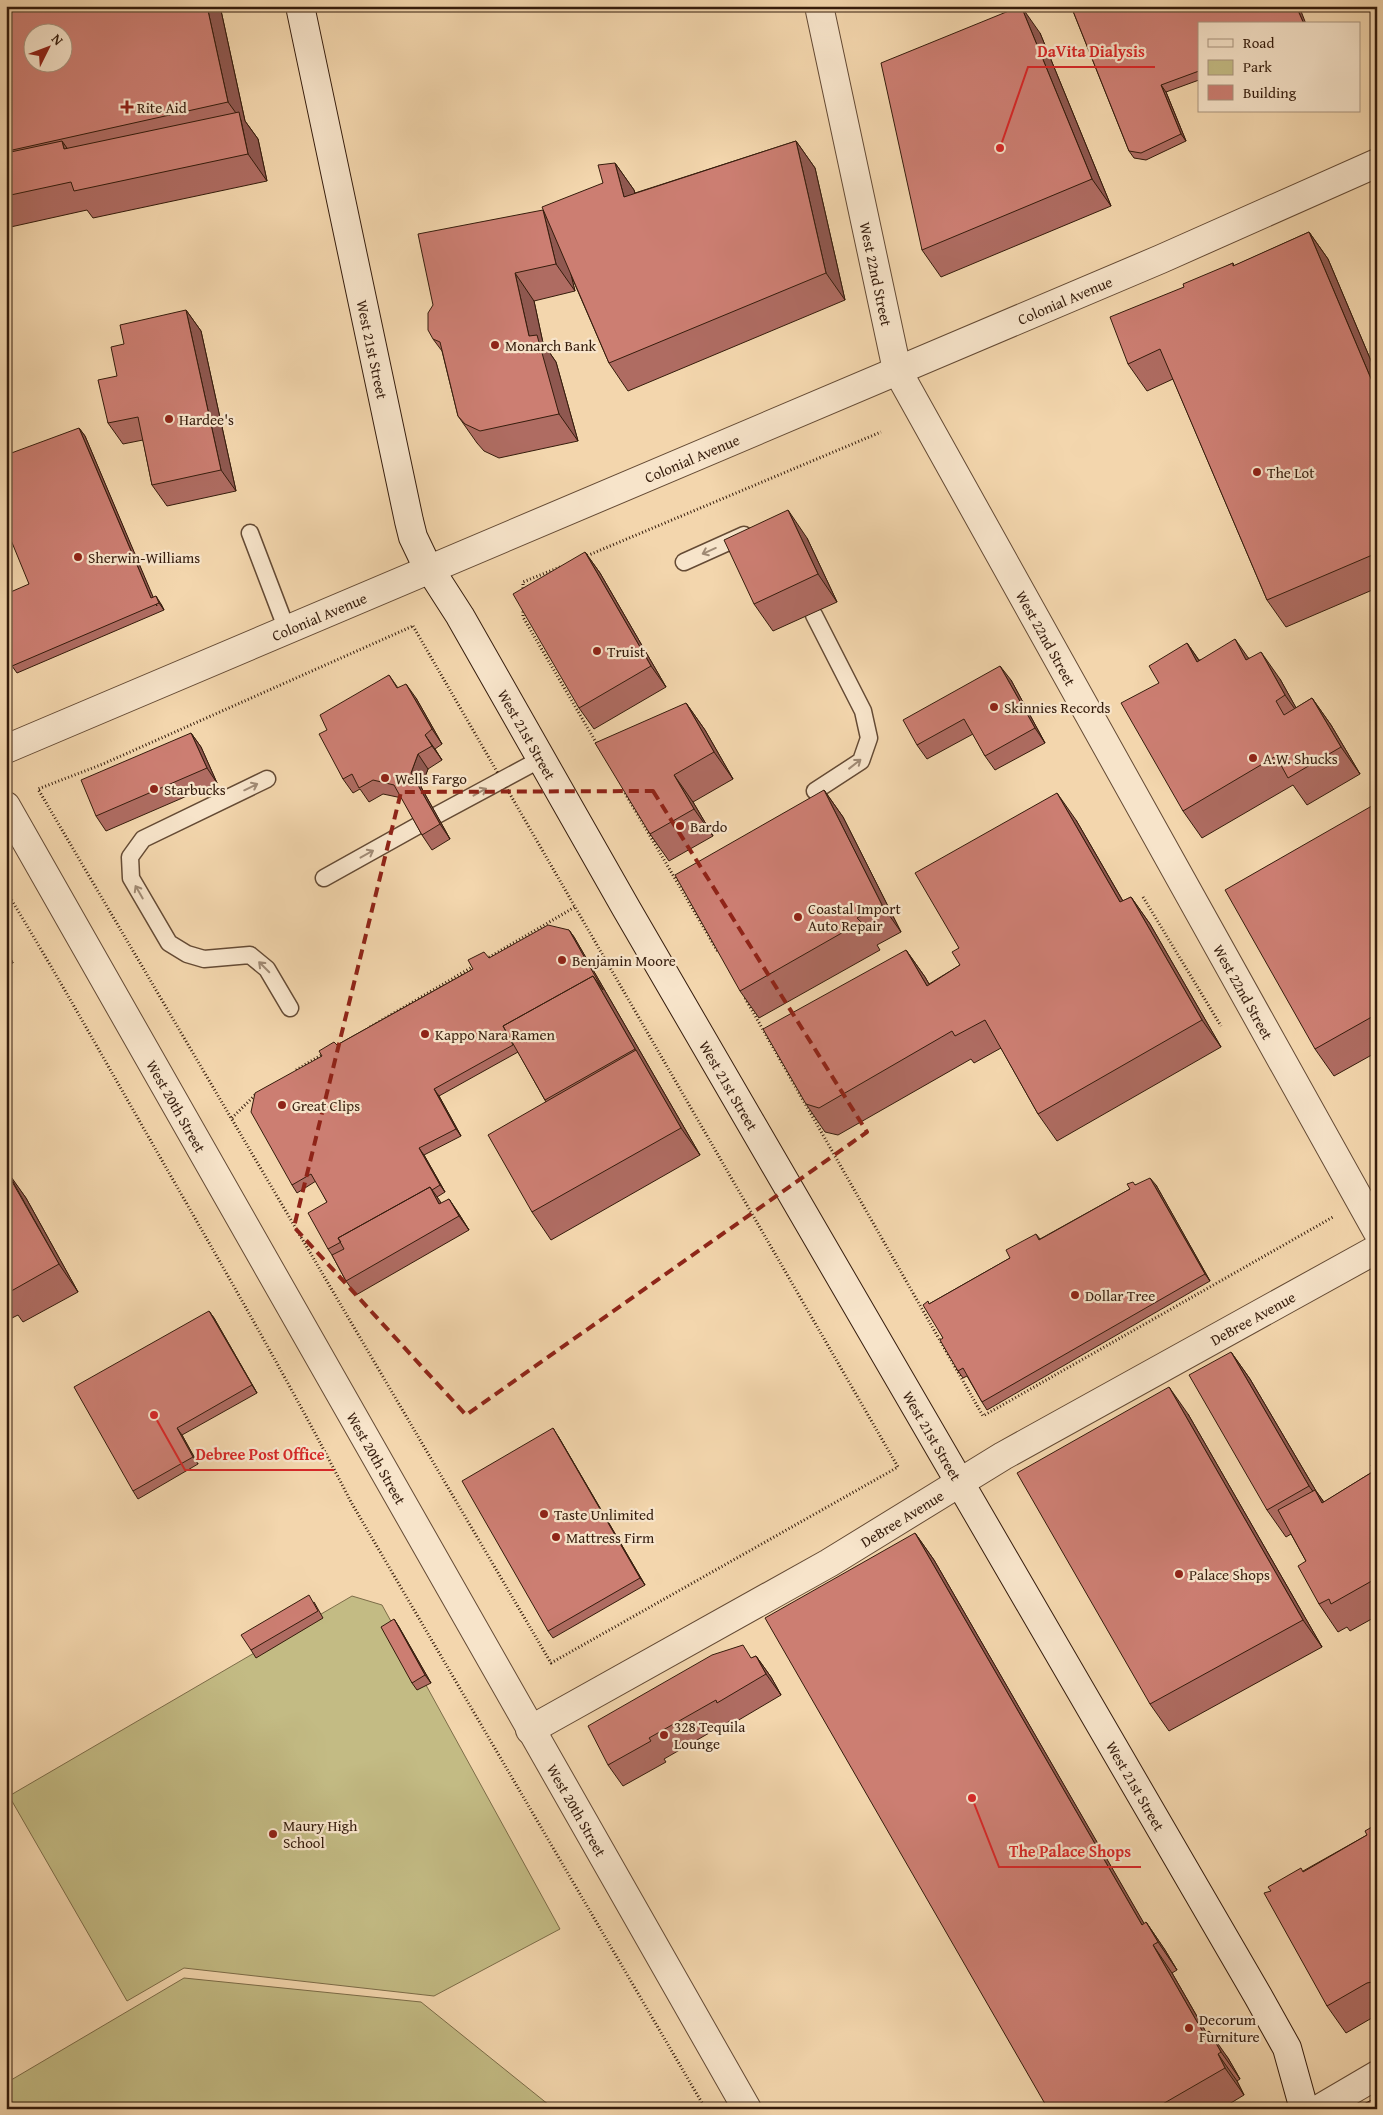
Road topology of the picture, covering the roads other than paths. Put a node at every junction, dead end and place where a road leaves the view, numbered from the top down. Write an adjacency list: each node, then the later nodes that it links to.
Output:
1 (300, 6): 8 (street, West 21st Street)
2 (819, 6): 4 (street, West 22nd Street)
3 (1377, 163): 4 (street, Colonial Avenue)
4 (897, 370): 8 (street, Colonial Avenue); 20 (street, West 22nd Street)
5 (761, 531): 7 (lane, one-way to 7)
6 (250, 533): 10 (lane)
7 (684, 562)
8 (430, 569): 10 (street, Colonial Avenue); 12 (street, West 21st Street)
9 (814, 615): 14 (lane, one-way to 9)
10 (287, 630): 11 (street, Colonial Avenue)
11 (6, 749)
12 (541, 759): 16 (lane, one-way to 12); 22 (street, West 21st Street)
13 (267, 779): 19 (lane, one-way to 13)
14 (815, 792)
15 (6, 806): 23 (street, West 20th Street)
16 (438, 815)
17 (419, 826): 18 (lane, one-way to 17)
18 (324, 878)
19 (290, 1008)
20 (1377, 1230)
21 (1377, 1249): 22 (street, DeBree Avenue)
22 (959, 1483): 23 (street, DeBree Avenue); 26 (street, West 21st Street)
23 (530, 1730): 25 (street, West 20th Street)
24 (1377, 2075): 27 (street)
25 (747, 2109)
26 (1304, 2109)
27 (1319, 2109)

